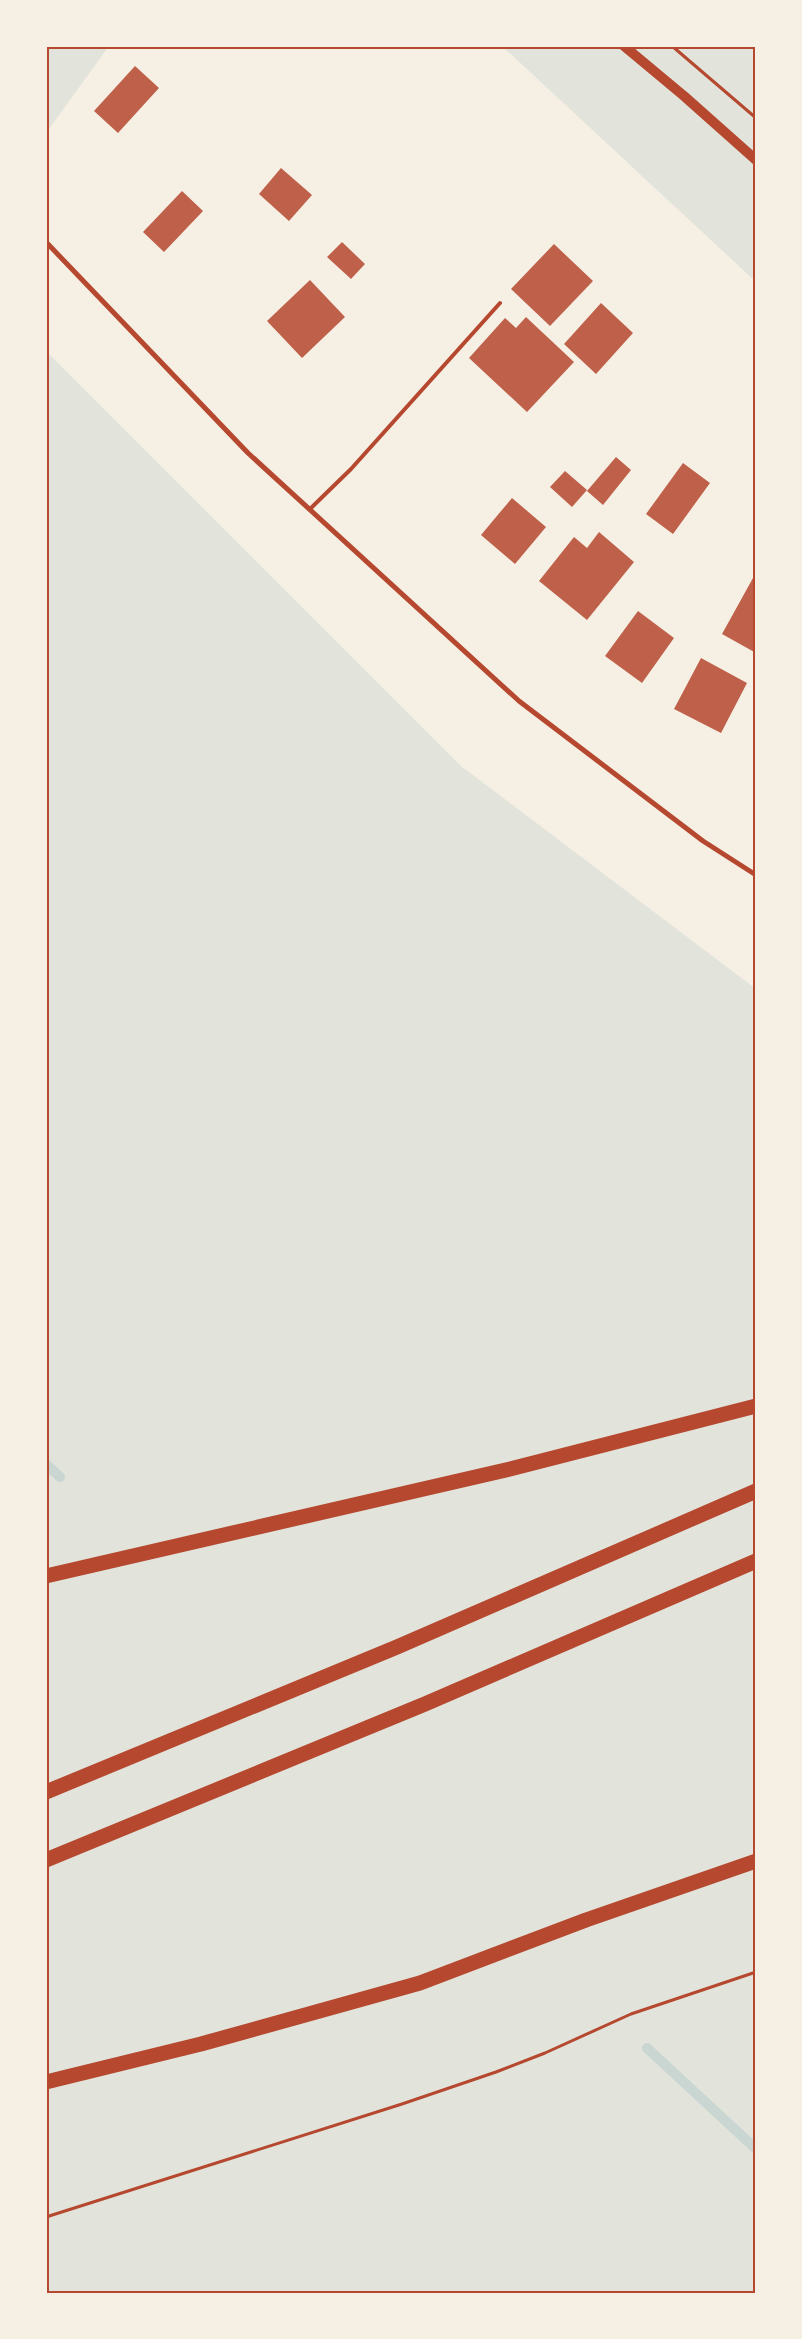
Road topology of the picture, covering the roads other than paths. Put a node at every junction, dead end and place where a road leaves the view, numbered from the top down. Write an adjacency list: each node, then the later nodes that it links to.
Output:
1 (624, 46): 2 (main road)
2 (756, 160)
3 (46, 242): 5 (street)
4 (500, 303): 5 (lane)
5 (310, 509): 6 (street)
6 (756, 875)
7 (756, 1406): 10 (highway)
8 (756, 1491): 11 (highway)
9 (756, 1561): 12 (highway)
10 (46, 1576)
11 (46, 1792)
12 (46, 1860)
13 (756, 1861): 14 (highway)
14 (46, 2082)

